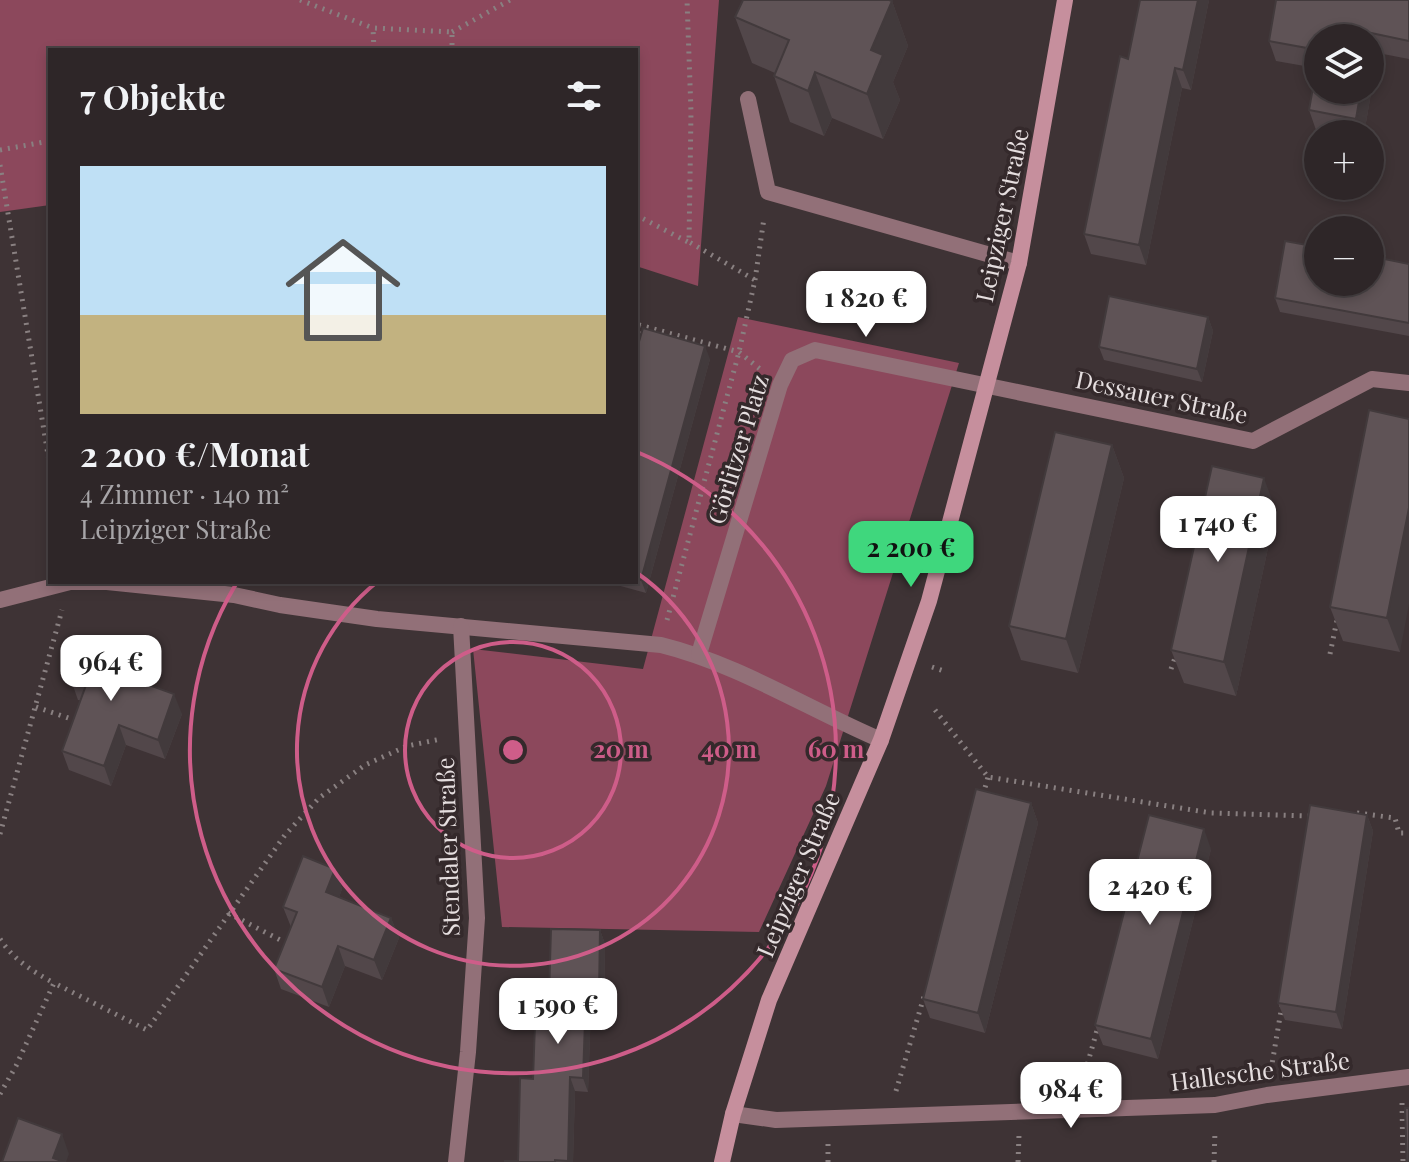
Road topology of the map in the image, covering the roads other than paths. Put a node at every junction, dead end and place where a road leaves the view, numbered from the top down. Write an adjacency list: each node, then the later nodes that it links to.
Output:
1 (1065, 0): 3 (main road, Leipziger Straße)
2 (748, 99): 3 (street)
3 (1019, 263): 5 (main road, Leipziger Straße)
4 (1409, 383): 5 (street, Dessauer Straße)
5 (987, 384): 10 (street, Görlitzer Platz); 11 (main road, Leipziger Straße)
6 (62, 584): 8 (street)
7 (109, 584): 9 (street)
8 (0, 600)
9 (461, 626): 10 (street); 14 (street, Stendaler Straße)
10 (699, 654): 11 (street)
11 (881, 740): 13 (main road, Leipziger Straße)
12 (1405, 1077): 13 (street, Hallesche Straße)
13 (733, 1114): 15 (main road, Leipziger Straße)
14 (456, 1162)
15 (722, 1162)

